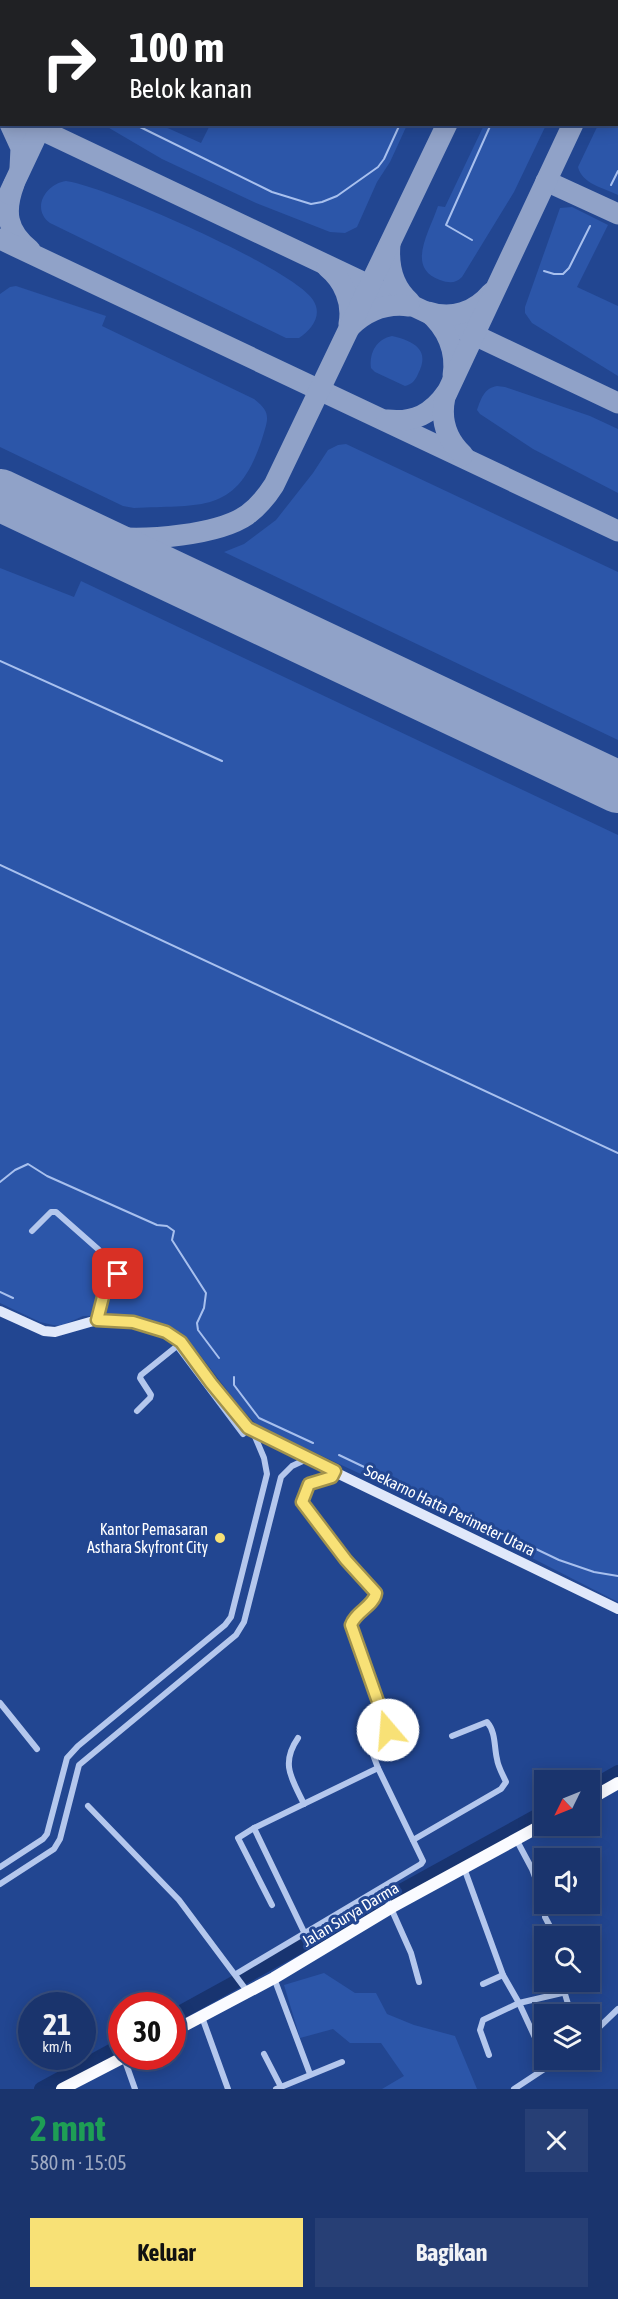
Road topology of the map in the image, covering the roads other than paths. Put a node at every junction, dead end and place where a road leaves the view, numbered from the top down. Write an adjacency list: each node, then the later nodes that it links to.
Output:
1 (32, 1231): 3 (street)
2 (0, 1311): 3 (main road, Soekarno Hatta Perimeter Utara)
3 (97, 1320): 4 (main road, Soekarno Hatta Perimeter Utara)
4 (179, 1344): 5 (street); 6 (main road, Soekarno Hatta Perimeter Utara)
5 (136, 1411)
6 (250, 1430): 7 (main road, Soekarno Hatta Perimeter Utara); 9 (street)
7 (308, 1458): 8 (main road, Soekarno Hatta Perimeter Utara); 10 (street)
8 (335, 1471): 11 (main road, Soekarno Hatta Perimeter Utara); 20 (street)
9 (252, 1532): 10 (street); 12 (street)
10 (266, 1536): 14 (street)
11 (618, 1609)
12 (148, 1688): 13 (street); 14 (street)
13 (139, 1696): 16 (street); 29 (street)
14 (157, 1699): 16 (street)
15 (0, 1703): 19 (street)
16 (148, 1707): 32 (street)
17 (452, 1736): 28 (street)
18 (298, 1738): 23 (street)
19 (38, 1749)
20 (378, 1768): 23 (street); 28 (street)
21 (618, 1783): 22 (main road)
22 (600, 1793)
23 (304, 1804): 25 (street)
24 (88, 1806): 37 (street)
25 (254, 1828): 34 (street); 36 (street)
26 (534, 1829): 27 (main road, Jalan Surya Darma)
27 (516, 1839): 30 (main road, Jalan Surya Darma); 31 (street)
28 (413, 1840): 33 (street)
29 (0, 1867)
30 (463, 1868): 35 (main road, Jalan Surya Darma); 38 (street)
31 (534, 1874)
32 (0, 1884)
33 (383, 1890): 35 (street); 36 (street)
34 (272, 1905)
35 (391, 1905): 39 (main road, Jalan Surya Darma); 40 (street)
36 (305, 1934): 37 (street)
37 (237, 1975): 42 (street)
38 (502, 1975): 41 (street); 43 (street)
39 (274, 1978): 42 (main road, Jalan Surya Darma); 56 (street)
40 (420, 1982)
41 (483, 1984)
42 (246, 1989): 46 (main road, Jalan Surya Darma)
43 (519, 2003): 44 (street); 49 (street); 51 (street)
44 (568, 2004)
45 (618, 2009): 48 (street)
46 (202, 2017): 47 (main road, Jalan Surya Darma); 60 (street)
47 (186, 2025)
48 (600, 2026)
49 (534, 2035)
50 (264, 2054): 58 (street)
51 (489, 2055)
52 (342, 2062): 56 (street)
53 (108, 2066): 57 (main road)
54 (129, 2070): 59 (street)
55 (543, 2070): 61 (street)
56 (310, 2074): 58 (street)
57 (70, 2087)
58 (279, 2088)
59 (135, 2089)
60 (228, 2089)
61 (514, 2089)

